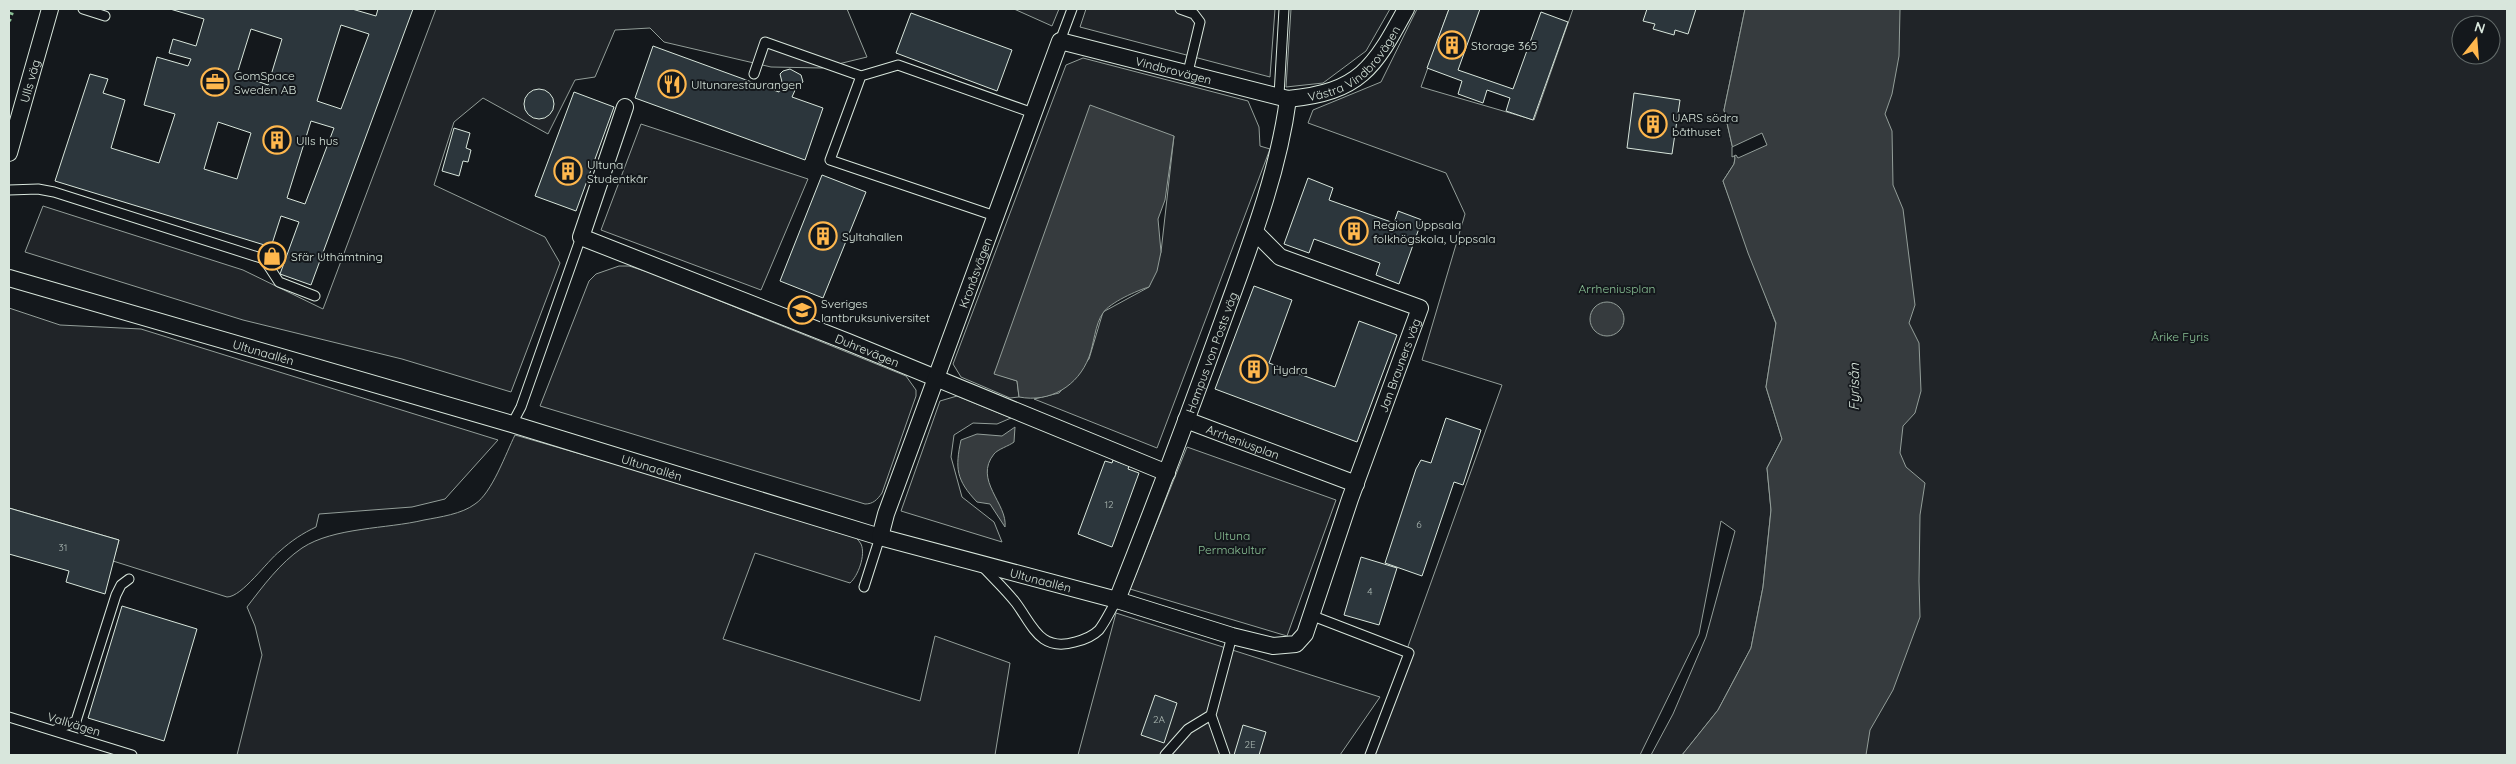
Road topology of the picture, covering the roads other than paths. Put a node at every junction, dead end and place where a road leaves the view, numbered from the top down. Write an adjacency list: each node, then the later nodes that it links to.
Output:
1 (50, 9): 15 (street, Ulls väg)
2 (83, 9): 7 (lane)
3 (1072, 9): 8 (lane, Kronåsvägen)
4 (1180, 9): 9 (lane)
5 (1284, 9): 12 (lane, Hampus von Posts väg)
6 (1406, 9): 12 (street, Västra Vindbrovägen)
7 (104, 16)
8 (1060, 41): 9 (street, Vindbrovägen); 14 (street, Kronåsvägen)
9 (1188, 72): 12 (street, Vindbrovägen)
10 (754, 74): 11 (lane)
11 (860, 76): 14 (lane); 17 (lane)
12 (1284, 97): 18 (street, Hampus von Posts väg)
13 (625, 108): 19 (street)
14 (1033, 113): 17 (street, Kronåsvägen)
15 (9, 153)
16 (9, 190): 21 (lane)
17 (996, 216): 22 (street, Kronåsvägen)
18 (1254, 232): 23 (street, Hampus von Posts väg); 26 (street, Jan Brauners väg)
19 (581, 237): 22 (street, Duhrevägen); 24 (lane)
20 (9, 278): 24 (street, Ultunaallén)
21 (315, 296)
22 (936, 378): 25 (street, Duhrevägen); 27 (street, Kronåsvägen)
23 (1186, 420): 25 (street, Hampus von Posts väg); 26 (street, Arrheniusplan)
24 (512, 424): 27 (street, Ultunaallén)
25 (1167, 473): 31 (street, Hampus von Posts väg)
26 (1356, 484): 32 (street)
27 (880, 537): 28 (street, Ultunaallén); 30 (lane)
28 (978, 562): 31 (street, Ultunaallén); 31 (lane)
29 (129, 579): 36 (lane)
30 (864, 587)
31 (1117, 600): 33 (street, Ultunaallén)
32 (1313, 616): 33 (street, Ultunaallén); 40 (lane)
33 (1232, 636): 34 (lane)
34 (1210, 715): 38 (lane); 39 (lane)
35 (9, 717): 36 (lane, Vallvägen)
36 (55, 730): 37 (lane, Vallvägen)
37 (132, 755)
38 (1165, 755)
39 (1224, 755)
40 (1370, 755)

